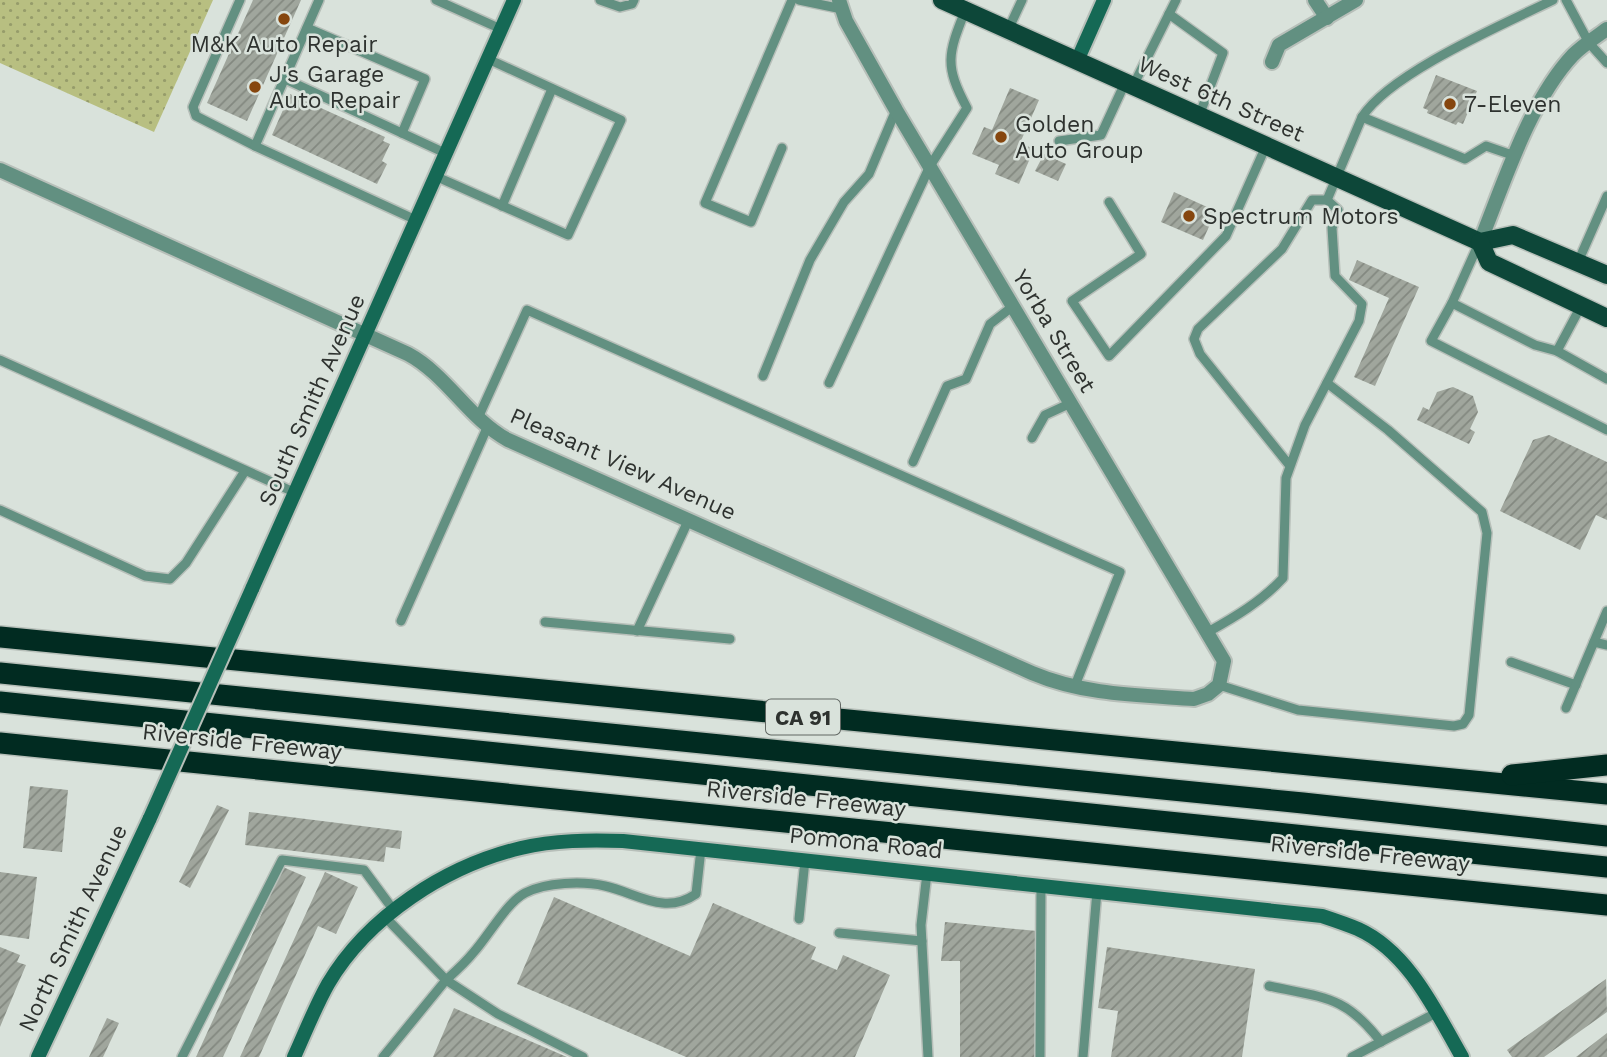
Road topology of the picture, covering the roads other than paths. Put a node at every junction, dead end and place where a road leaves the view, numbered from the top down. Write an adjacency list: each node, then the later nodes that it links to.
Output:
1 (240, 0): 38 (lane)
2 (319, 0): 21 (lane)
3 (436, 0): 22 (lane)
4 (514, 0): 22 (main road, South Smith Avenue)
5 (600, 0): 6 (lane)
6 (634, 0)
7 (792, 0): 40 (lane)
8 (799, 0): 17 (lane)
9 (942, 0): 18 (main road, West 6th Street)
10 (1022, 0): 24 (lane)
11 (1104, 0): 27 (main road)
12 (1176, 0): 19 (lane)
13 (1315, 0): 20 (street)
14 (1356, 0): 20 (street)
15 (1553, 0): 35 (lane)
16 (1566, 0): 25 (lane)
17 (840, 4): 33 (street, Yorba Street)
18 (965, 11): 24 (main road, West 6th Street); 43 (lane)
19 (1169, 14): 31 (lane); 34 (lane)
20 (1327, 18): 28 (street)
21 (307, 28): 30 (lane); 36 (lane)
22 (501, 29): 26 (main road, South Smith Avenue)
23 (1607, 29): 25 (street)
24 (1008, 30): 27 (main road, West 6th Street)
25 (1589, 43): 29 (lane); 42 (street)
26 (488, 59): 32 (lane); 41 (main road, South Smith Avenue)
27 (1077, 61): 31 (main road, West 6th Street)
28 (1272, 62)
29 (1607, 63)
30 (285, 79): 36 (lane); 38 (lane)
31 (1129, 85): 34 (main road, West 6th Street); 37 (lane)
32 (552, 89): 50 (lane); 50 (lane)
33 (896, 110): 43 (street, Yorba Street); 63 (lane)
34 (1199, 116): 39 (main road, West 6th Street)
35 (1362, 117): 42 (lane); 46 (lane)
36 (402, 133): 41 (lane)
37 (1059, 141)
38 (255, 146): 52 (lane)
39 (1266, 146): 46 (main road, West 6th Street); 49 (lane)
40 (782, 148)
41 (445, 153): 45 (main road, South Smith Avenue)
42 (1515, 156): 53 (street)
43 (930, 166): 58 (street, Yorba Street); 65 (lane)
44 (0, 170): 60 (street, Pleasant View Avenue)
45 (435, 176): 50 (lane); 52 (main road, South Smith Avenue)
46 (1337, 178): 48 (lane); 53 (main road, West 6th Street)
47 (1607, 196): 51 (lane)
48 (1326, 200): 66 (lane); 72 (lane)
49 (1109, 202)
50 (502, 206)
51 (1602, 219): 54 (lane)
52 (416, 220): 60 (main road, South Smith Avenue)
53 (1480, 242): 54 (main road); 56 (lane); 57 (main road, West 6th Street)
54 (1578, 262): 55 (main road)
55 (1607, 275)
56 (1452, 303): 61 (lane); 69 (lane)
57 (1581, 306): 59 (main road, West 6th Street); 61 (lane)
58 (1012, 307): 67 (street, Yorba Street); 71 (lane)
59 (1607, 318)
60 (366, 335): 68 (street, Pleasant View Avenue); 74 (main road, South Smith Avenue)
61 (1556, 351): 64 (lane)
62 (0, 360): 73 (lane)
63 (763, 376)
64 (1607, 379)
65 (830, 383)
66 (1327, 383): 72 (lane); 88 (lane)
67 (1071, 403): 70 (lane); 81 (street, Yorba Street)
68 (483, 423): 76 (street, Pleasant View Avenue); 78 (lane); 90 (lane)
69 (1607, 430)
70 (1032, 438)
71 (913, 462)
72 (1290, 466): 81 (lane)
73 (245, 471): 74 (lane); 75 (lane)
74 (296, 493): 97 (main road, South Smith Avenue, bridge)
75 (0, 510)
76 (689, 519): 80 (lane); 90 (street, Pleasant View Avenue)
77 (1607, 611): 84 (lane)
78 (401, 621)
79 (545, 622): 80 (lane)
80 (637, 631): 83 (lane)
81 (1208, 632): 88 (street, Yorba Street)
82 (0, 637): 95 (highway, CA 91)
83 (730, 639)
84 (1594, 642): 85 (lane); 89 (lane)
85 (1607, 645)
86 (1511, 662): 89 (lane)
87 (0, 673): 98 (highway)
88 (1219, 685): 90 (street, Pleasant View Avenue)
89 (1576, 685): 92 (lane)
90 (1073, 688)
91 (0, 702): 101 (highway)
92 (1566, 708)
93 (0, 743): 105 (highway, Riverside Freeway)
94 (1607, 765): 95 (highway)
95 (1466, 779): 96 (highway, CA 91)
96 (1607, 794)
97 (150, 818): 116 (main road, North Smith Avenue)
98 (1607, 836)
99 (701, 849): 100 (main road, Pomona Road); 107 (main road, Pomona Road); 112 (lane)
100 (806, 860): 102 (main road, Pomona Road); 109 (lane)
101 (1607, 867)
102 (927, 873): 103 (main road, Pomona Road); 111 (lane)
103 (1041, 885): 104 (main road, Pomona Road); 122 (lane)
104 (1097, 891): 114 (main road, Pomona Road); 123 (lane)
105 (1568, 900): 106 (highway, Riverside Freeway); 108 (highway)
106 (1607, 905)
107 (390, 915): 112 (lane); 117 (lane); 118 (main road, Pomona Road)
108 (1607, 915)
109 (799, 919)
110 (839, 933): 111 (lane)
111 (922, 941): 121 (lane)
112 (446, 980): 119 (lane); 120 (lane)
113 (1269, 986): 115 (lane)
114 (1436, 1013): 115 (lane); 125 (main road, Pomona Road)
115 (1381, 1042): 124 (lane)
116 (38, 1057)
117 (182, 1057)
118 (294, 1057)
119 (383, 1057)
120 (583, 1057)
121 (928, 1057)
122 (1040, 1057)
123 (1083, 1057)
124 (1352, 1057)
125 (1462, 1057)

